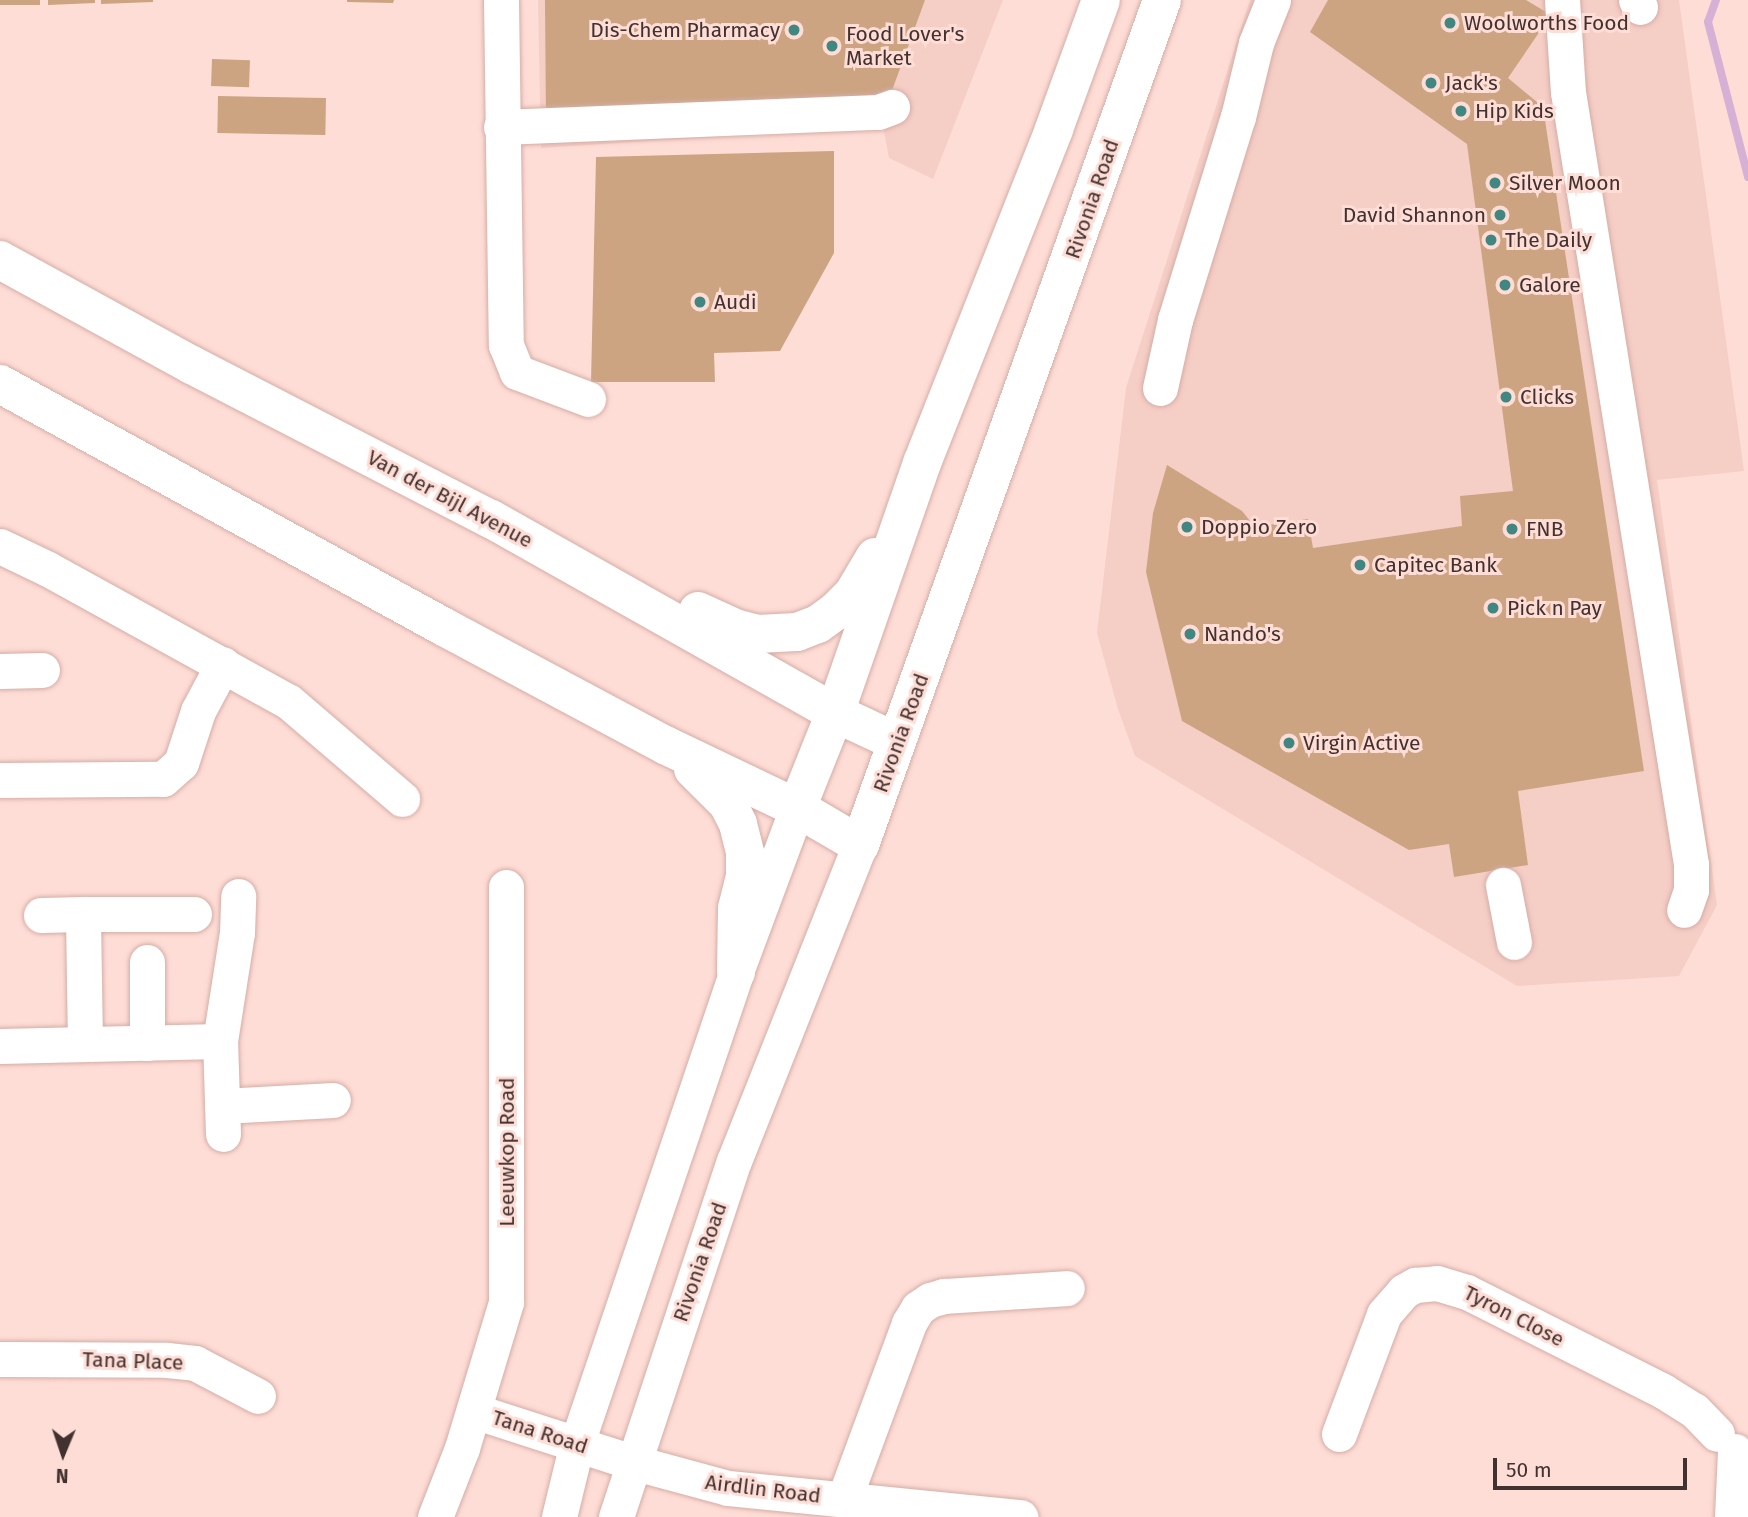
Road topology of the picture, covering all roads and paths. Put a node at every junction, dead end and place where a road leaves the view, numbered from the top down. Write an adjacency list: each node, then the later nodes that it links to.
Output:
1 (501, 0): 8 (street)
2 (1082, 0): 9 (main road)
3 (1101, 0): 9 (main road)
4 (1162, 0): 21 (main road, Rivonia Road)
5 (1273, 0): 12 (street)
6 (1562, 0): 30 (street)
7 (892, 107): 8 (street)
8 (501, 127): 13 (street)
9 (1054, 129): 14 (main road)
10 (0, 260): 15 (main road, Van der Bijl Avenue)
11 (0, 384): 22 (main road)
12 (1160, 388)
13 (588, 400)
14 (922, 463): 15 (main road); 20 (main road)
15 (491, 519): 20 (main road, Van der Bijl Avenue)
16 (0, 546): 17 (street)
17 (223, 664): 23 (street); 24 (street)
18 (41, 670): 19 (street)
19 (0, 671)
20 (835, 713): 21 (main road, Van der Bijl Avenue); 25 (main road)
21 (897, 742): 26 (main road, Rivonia Road)
22 (665, 745): 25 (main road); 36 (main road)
23 (0, 780)
24 (401, 799)
25 (797, 808): 26 (main road); 36 (street)
26 (860, 845): 49 (street, Rivonia Road)
27 (1503, 885): 34 (street)
28 (506, 887): 45 (street, Leeuwkop Road)
29 (238, 896): 37 (street)
30 (1684, 910)
31 (83, 914): 32 (street); 33 (street); 39 (street)
32 (194, 914)
33 (41, 915)
34 (1514, 942)
35 (147, 962): 38 (street)
36 (736, 972): 47 (street)
37 (220, 1041): 38 (street); 41 (street)
38 (147, 1043): 39 (street)
39 (85, 1044): 40 (street)
40 (0, 1046)
41 (333, 1100)
42 (1068, 1288): 50 (street)
43 (0, 1359): 44 (street, Tana Place)
44 (258, 1396)
45 (474, 1411): 47 (street, Tana Road); 51 (street, Tana Road)
46 (1339, 1434): 48 (street, Tyron Close)
47 (577, 1443): 49 (street, Tana Road); 52 (street)
48 (1724, 1446): 55 (street); 56 (street)
49 (632, 1462): 50 (street, Airdlin Road); 53 (street)
50 (844, 1499): 54 (street, Airdlin Road)
51 (435, 1517)
52 (559, 1517)
53 (617, 1517)
54 (1020, 1517)
55 (1716, 1517)
56 (1732, 1517)

